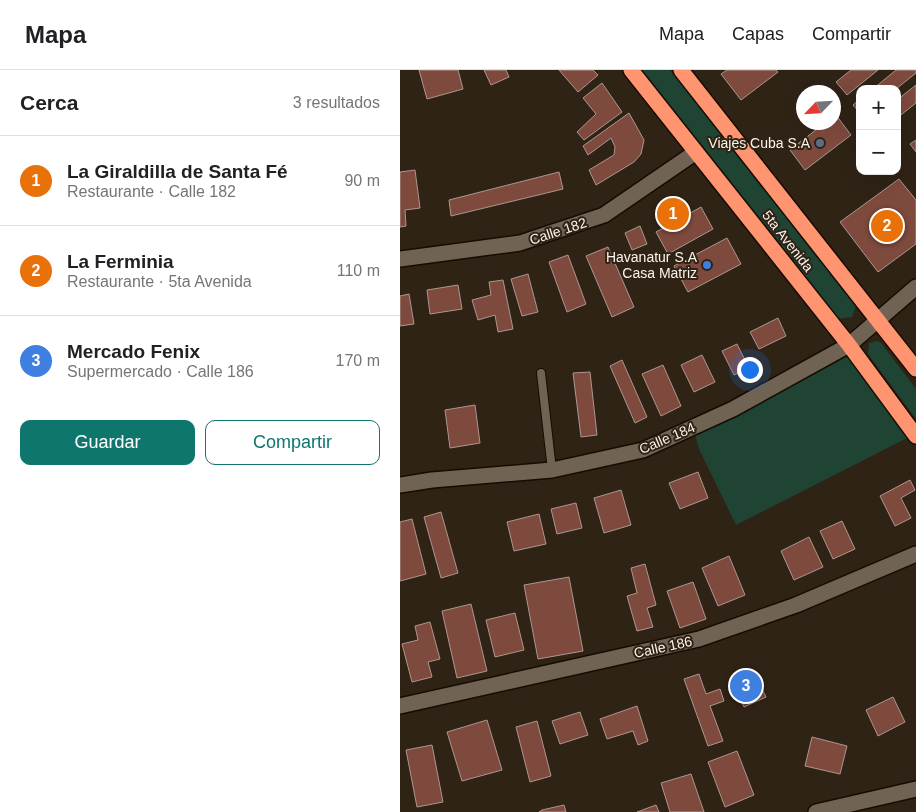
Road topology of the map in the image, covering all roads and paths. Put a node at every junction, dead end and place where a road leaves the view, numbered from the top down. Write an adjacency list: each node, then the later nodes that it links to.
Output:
1 (631, 70): 3 (highway, 5ta Avenida)
2 (681, 70): 6 (highway, 5ta Avenida)
3 (696, 152): 4 (street, Calle 182); 7 (highway, 5ta Avenida)
4 (400, 259)
5 (916, 287): 6 (street, Calle 184)
6 (878, 320): 7 (street, Calle 184); 8 (highway, 5ta Avenida)
7 (849, 345): 10 (highway, 5ta Avenida); 11 (street, Calle 184)
8 (916, 369)
9 (541, 373): 11 (lane)
10 (916, 436)
11 (552, 470): 12 (street, Calle 184)
12 (400, 485)
13 (916, 554): 14 (street, Calle 186)
14 (400, 706)
15 (916, 789): 16 (street)
16 (816, 812)

